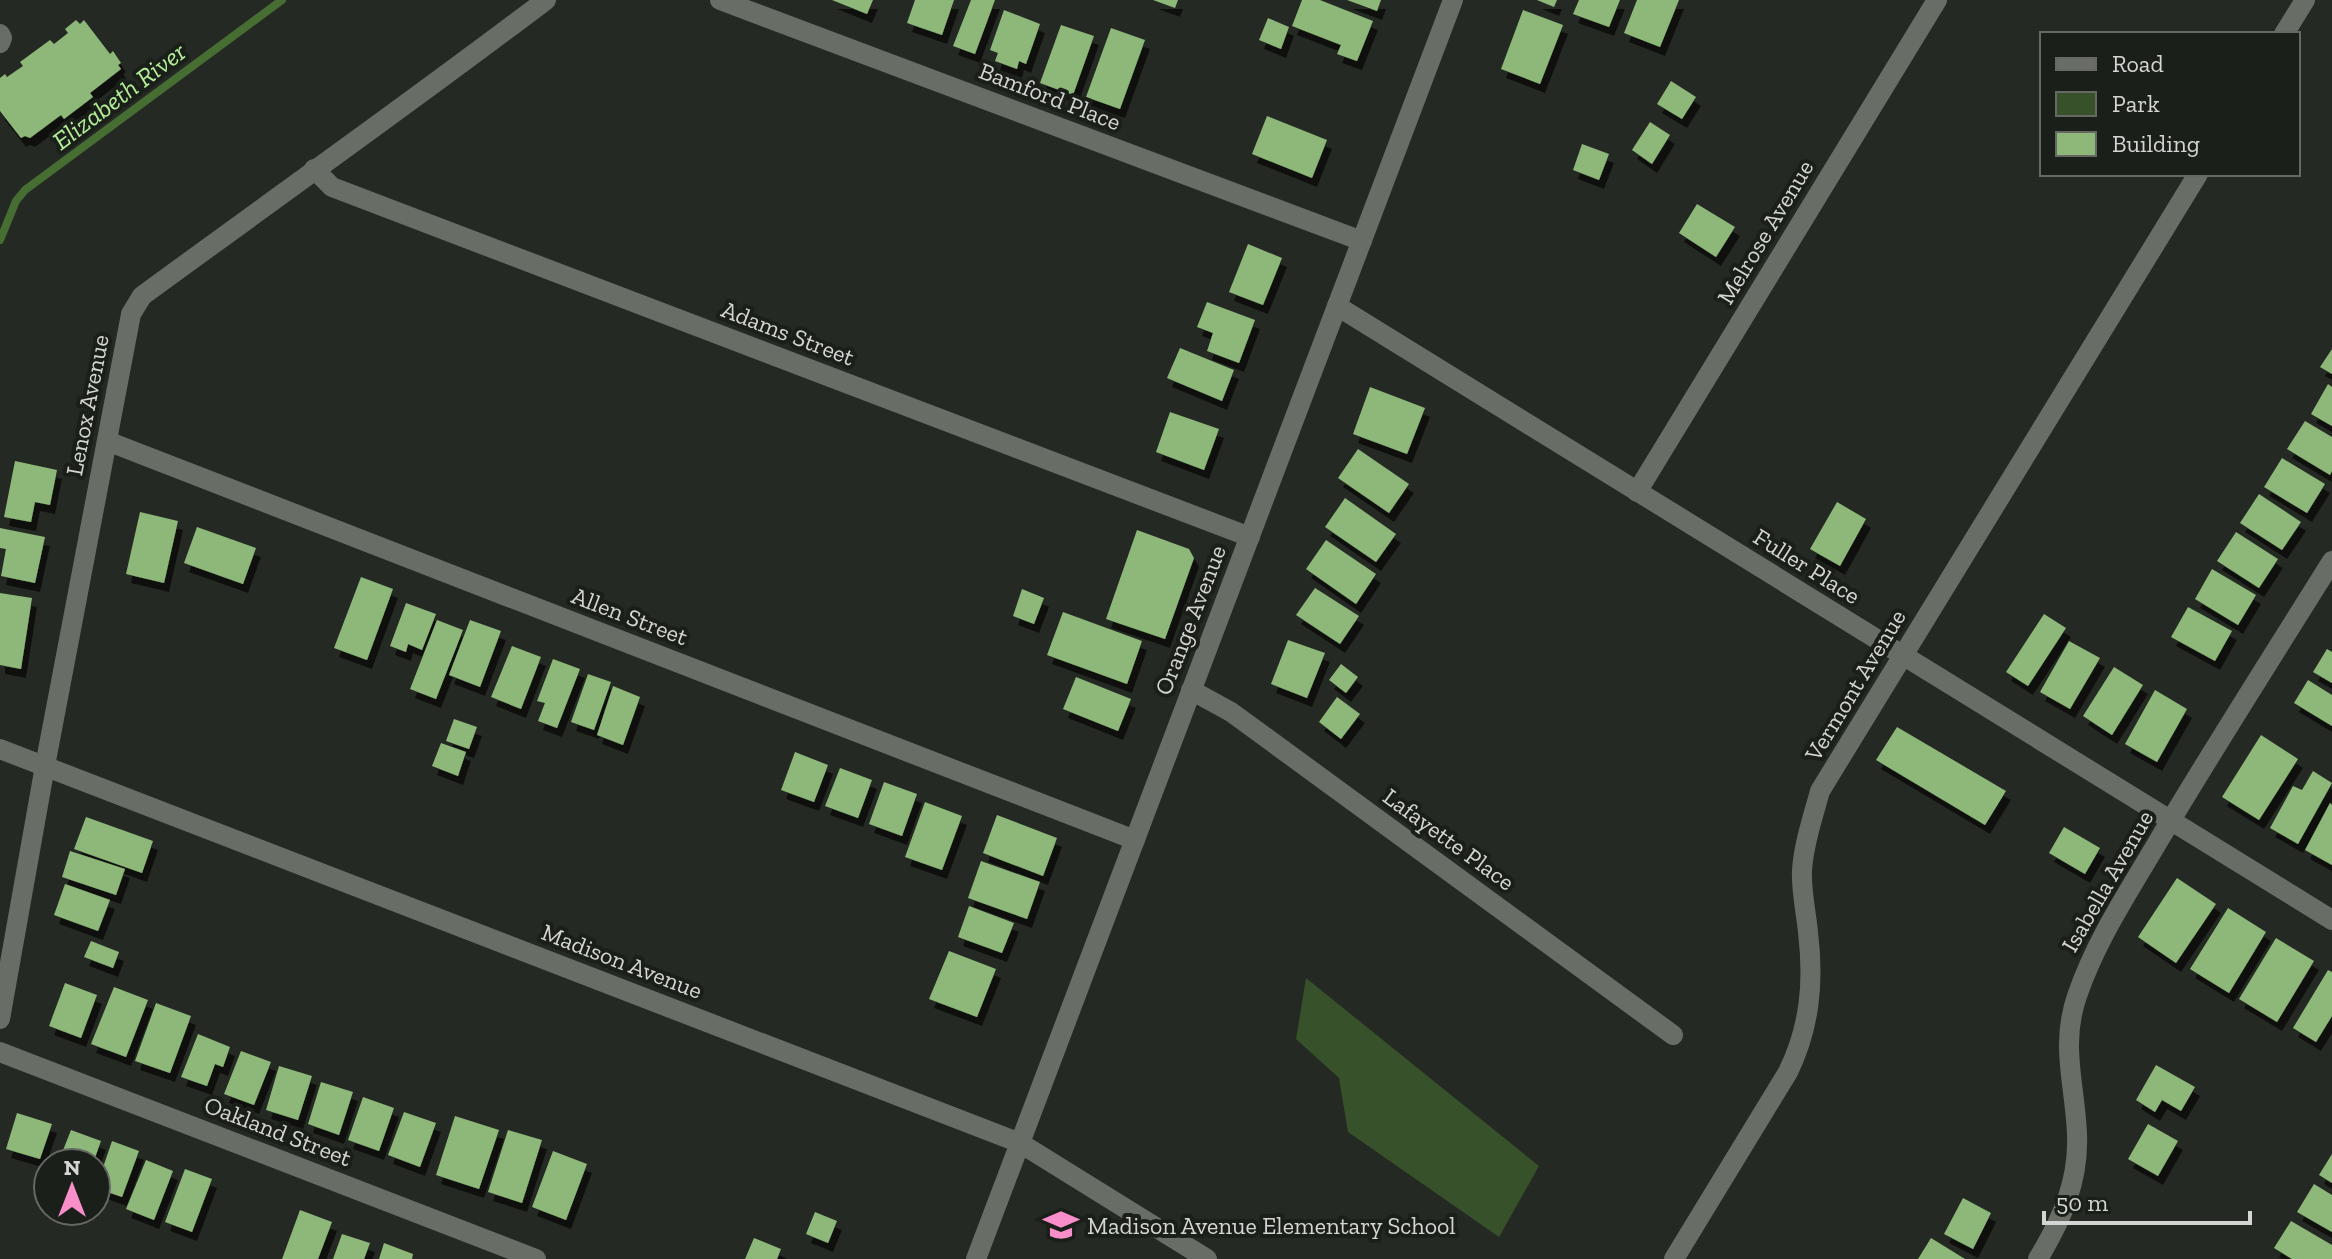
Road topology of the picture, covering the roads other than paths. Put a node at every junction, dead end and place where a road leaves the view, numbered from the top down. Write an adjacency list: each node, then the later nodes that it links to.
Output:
1 (546, 0): 9 (street, Lenox Avenue)
2 (720, 0): 11 (street, Bamford Place)
3 (1453, 0): 11 (street, Orange Avenue)
4 (1937, 0): 14 (street, Melrose Avenue)
5 (2305, 0): 6 (street)
6 (2285, 32)
7 (0, 34): 8 (street)
8 (0, 43)
9 (314, 169): 13 (street, Lenox Avenue); 15 (street, Adams Street)
10 (2197, 176): 17 (street, Vermont Avenue)
11 (1362, 241): 12 (street, Orange Avenue)
12 (1337, 306): 14 (street, Fuller Place); 15 (street, Orange Avenue)
13 (107, 441): 20 (street, Lenox Avenue); 22 (street, Allen Street)
14 (1637, 492): 17 (street, Fuller Place)
15 (1250, 537): 18 (street, Orange Avenue)
16 (2332, 561): 21 (street, Isabella Avenue)
17 (1903, 656): 21 (street, Fuller Place); 31 (street, Vermont Avenue)
18 (1191, 690): 22 (street, Orange Avenue); 25 (street, Lafayette Place)
19 (0, 749): 20 (street, Madison Avenue)
20 (45, 766): 24 (street, Lenox Avenue); 27 (street, Madison Avenue)
21 (2171, 821): 23 (street, Fuller Place); 32 (street, Isabella Avenue)
22 (1135, 840): 27 (street, Orange Avenue)
23 (2332, 920)
24 (0, 1019)
25 (1673, 1035)
26 (0, 1052): 28 (street, Oakland Street)
27 (1020, 1143): 29 (street, Orange Avenue); 30 (street, Madison Avenue)
28 (536, 1259)
29 (976, 1259)
30 (1207, 1259)
31 (1674, 1259)
32 (2038, 1259)

